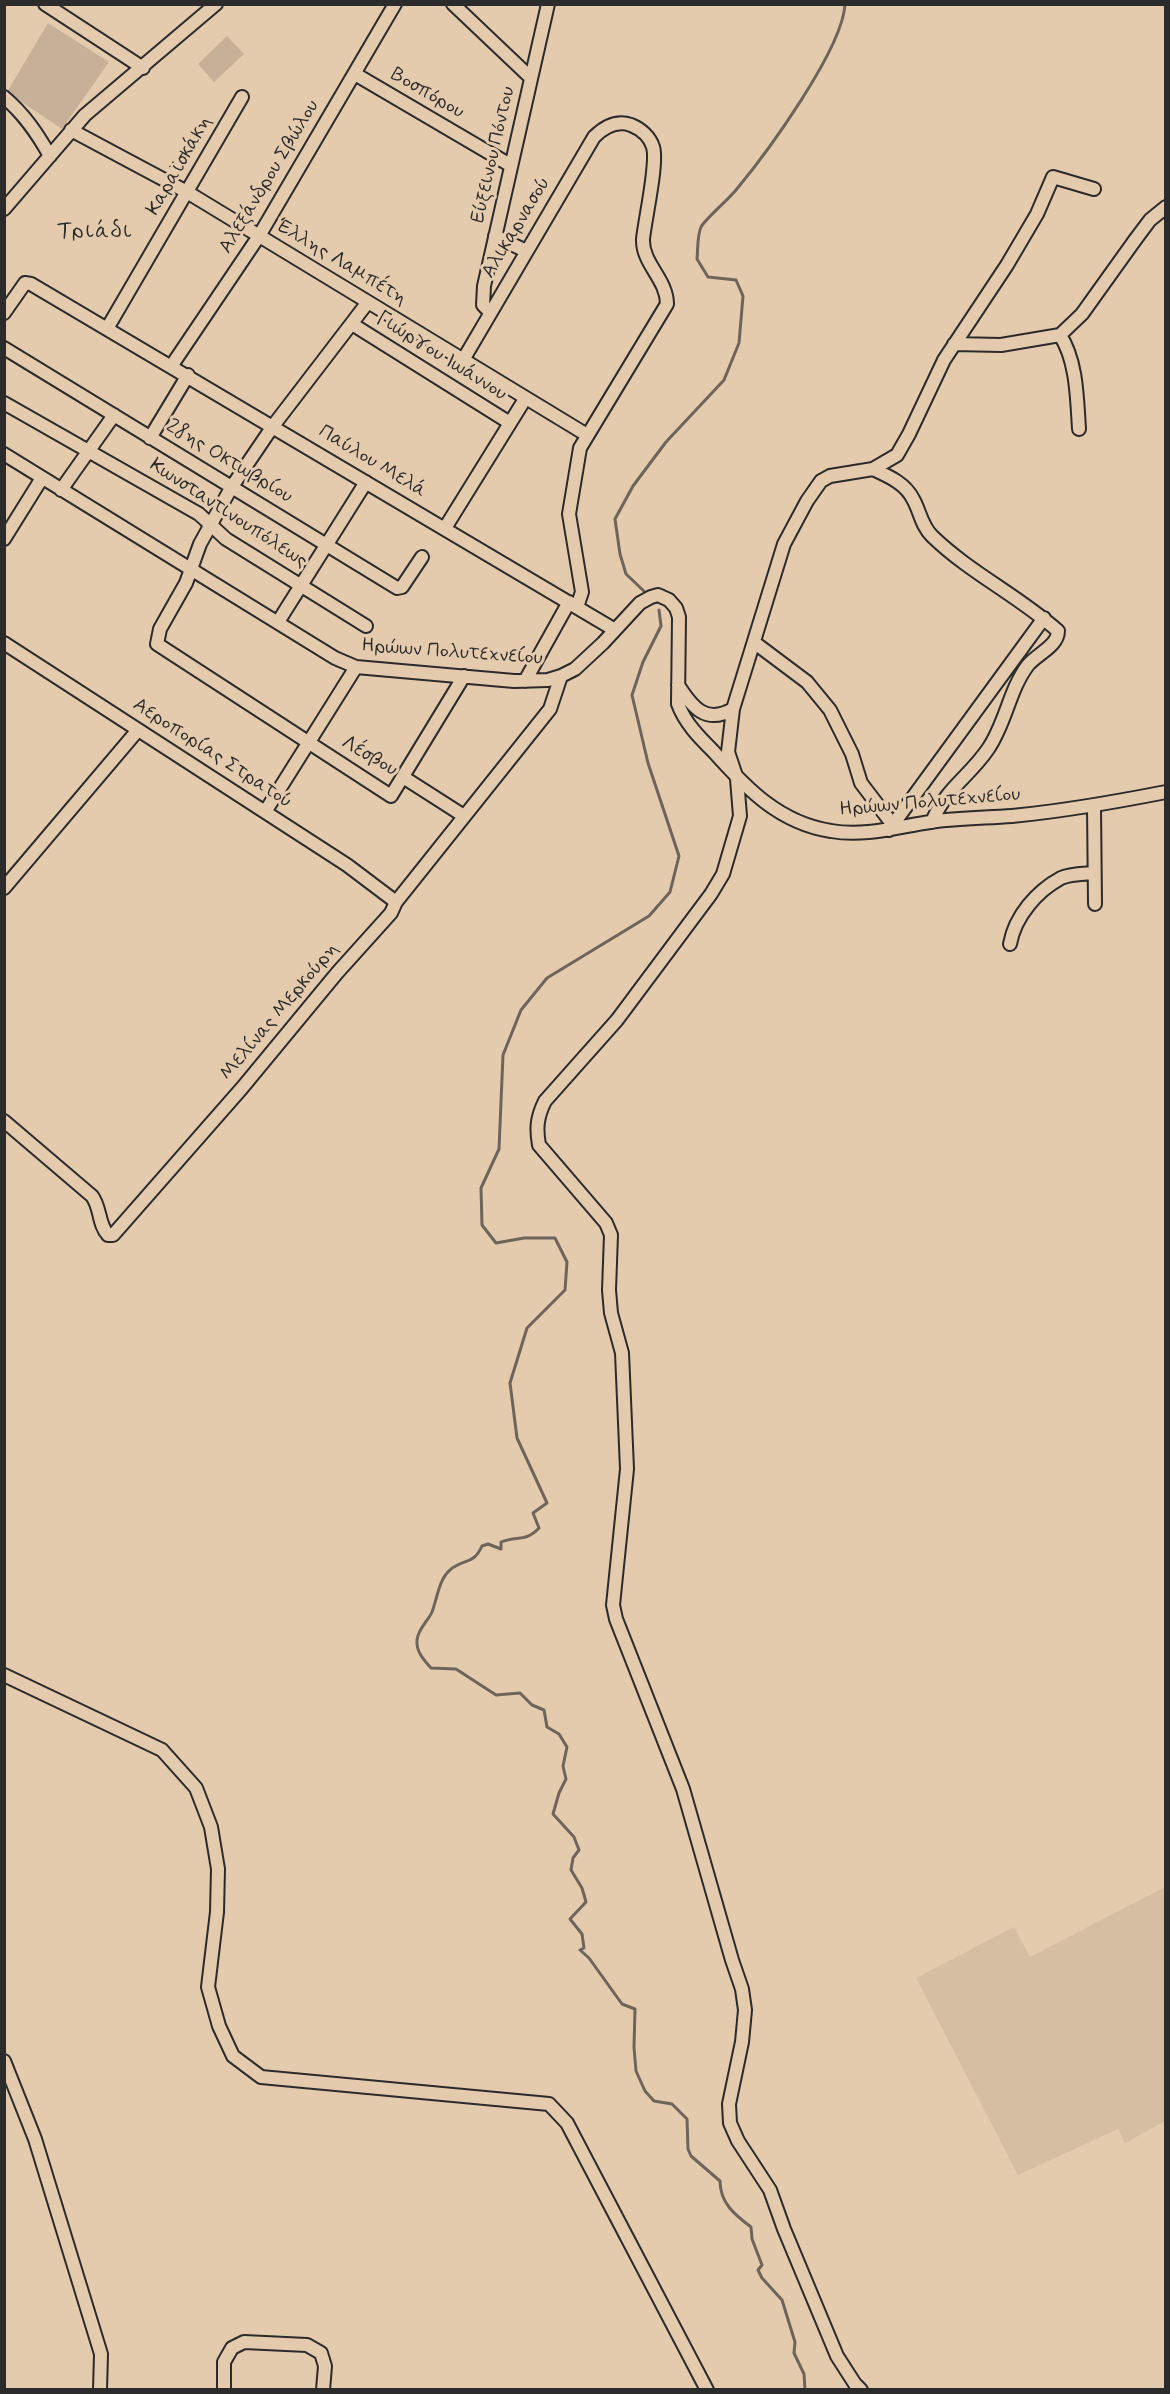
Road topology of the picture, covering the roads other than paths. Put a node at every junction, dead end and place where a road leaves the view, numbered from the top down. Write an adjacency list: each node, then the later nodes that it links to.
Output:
1 (45, 4): 6 (street)
2 (395, 4): 7 (street, Αλεξάνδρου Σβώλου)
3 (453, 4): 8 (street)
4 (548, 4): 8 (street, Εύξεινου Πόντου)
5 (215, 5): 6 (street)
6 (143, 68): 11 (street)
7 (355, 74): 13 (street, Βοσπόρου); 18 (street, Αλεξάνδρου Σβώλου)
8 (531, 78): 13 (street, Εύξεινου Πόντου)
9 (4, 97): 12 (street)
10 (242, 97): 15 (street, Καραϊσκάκη)
11 (71, 130): 12 (street); 15 (street, Έλλης Λαμπέτη)
12 (50, 156): 17 (street)
13 (510, 165): 19 (street, Εύξεινου Πόντου)
14 (1094, 189): 27 (street)
15 (187, 192): 18 (street, Έλλης Λαμπέτη); 25 (street, Καραϊσκάκη)
16 (1166, 207): 26 (street)
17 (4, 209)
18 (259, 236): 21 (street, Έλλης Λαμπέτη); 30 (street, Αλεξάνδρου Σβώλου)
19 (495, 236): 20 (street); 22 (street, Εύξεινου Πόντου)
20 (526, 251): 22 (street, Αλικαρνασού); 38 (street, Αλικαρνασού)
21 (368, 302): 24 (street); 29 (street, Έλλης Λαμπέτη)
22 (490, 312): 29 (street, Αλικαρνασού)
23 (4, 313): 25 (street)
24 (352, 324): 35 (street, Γιώργου Ιωάννου); 36 (street)
25 (108, 327): 30 (street, Παύλου Μελά)
26 (1060, 335): 27 (street); 37 (street)
27 (954, 344): 42 (street)
28 (4, 348): 34 (street, 28ης Οκτωβρίου)
29 (463, 360): 32 (street, Έλλης Λαμπέτη)
30 (172, 365): 31 (street, Παύλου Μελά)
31 (188, 375): 36 (street, Παύλου Μελά); 39 (street)
32 (525, 399): 35 (street); 38 (street, Έλλης Λαμπέτη)
33 (4, 403): 40 (street, Κωνσταντινουπόλεως)
34 (114, 415): 39 (street, 28ης Οκτωβρίου); 40 (street)
35 (510, 423): 48 (street)
36 (273, 426): 44 (street, Παύλου Μελά); 45 (street)
37 (1079, 429)
38 (587, 435): 54 (street)
39 (150, 438): 45 (street, 28ης Οκτωβρίου)
40 (88, 451): 46 (street); 47 (street, Κωνσταντινουπόλεως)
41 (4, 454): 43 (street, Ηρώων Πολυτεχνείου)
42 (873, 469): 55 (street); 60 (street)
43 (42, 478): 46 (street, Ηρώων Πολυτεχνείου); 49 (street)
44 (366, 482): 48 (street, Παύλου Μελά); 50 (street)
45 (231, 488): 47 (street); 50 (street, 28ης Οκτωβρίου)
46 (61, 490): 52 (street, Ηρώων Πολυτεχνείου)
47 (210, 524): 52 (street); 53 (street, Κωνσταντινουπόλεως)
48 (445, 528): 54 (street, Παύλου Μελά)
49 (4, 539)
50 (327, 545): 51 (street, 28ης Οκτωβρίου); 53 (street)
51 (422, 557)
52 (191, 570): 56 (street, Ηρώων Πολυτεχνείου); 68 (street)
53 (302, 585): 56 (street); 57 (street, Κωνσταντινουπόλεως)
54 (573, 605): 58 (street, Παύλου Μελά); 64 (street)
55 (1044, 618): 75 (street); 76 (street)
56 (278, 622): 61 (street, Ηρώων Πολυτεχνείου)
57 (366, 626)
58 (615, 630): 63 (street, Ηρώων Πολυτεχνείου); 65 (street, Ηρώων Πολυτεχνείου)
59 (4, 643): 67 (street, Αεροπορίας Στρατού)
60 (755, 643): 66 (street); 76 (street)
61 (357, 667): 62 (street, Ηρώων Πολυτεχνείου); 68 (street)
62 (464, 676): 64 (street, Ηρώων Πολυτεχνείου); 69 (street)
63 (561, 676): 64 (street, Ηρώων Πολυτεχνείου); 74 (street, Μελίνας Μερκούρη)
64 (525, 681)
65 (678, 685): 66 (street); 70 (street, Ηρώων Πολυτεχνείου)
66 (733, 709): 70 (street)
67 (138, 730): 73 (street, Αεροπορίας Στρατού); 78 (street)
68 (308, 743): 69 (street, Λέσβου); 73 (street)
69 (403, 777): 74 (street, Λέσβου)
70 (737, 779): 76 (street, Ηρώων Πολυτεχνείου); 89 (street)
71 (1166, 792): 72 (street, Ηρώων Πολυτεχνείου)
72 (1094, 806): 75 (street, Ηρώων Πολυτεχνείου); 77 (street)
73 (265, 812): 79 (street, Αεροπορίας Στρατού)
74 (464, 816): 79 (street, Μελίνας Μερκούρη)
75 (932, 822): 76 (street, Ηρώων Πολυτεχνείου)
76 (894, 827)
77 (1094, 873): 80 (street); 81 (street)
78 (4, 888)
79 (396, 902): 82 (street, Μελίνας Μερκούρη)
80 (1095, 904)
81 (1010, 944)
82 (4, 1121)
83 (4, 1675): 88 (street)
84 (4, 2061): 85 (street)
85 (100, 2390)
86 (224, 2390): 87 (street)
87 (323, 2390)
88 (707, 2390)
89 (861, 2390)

